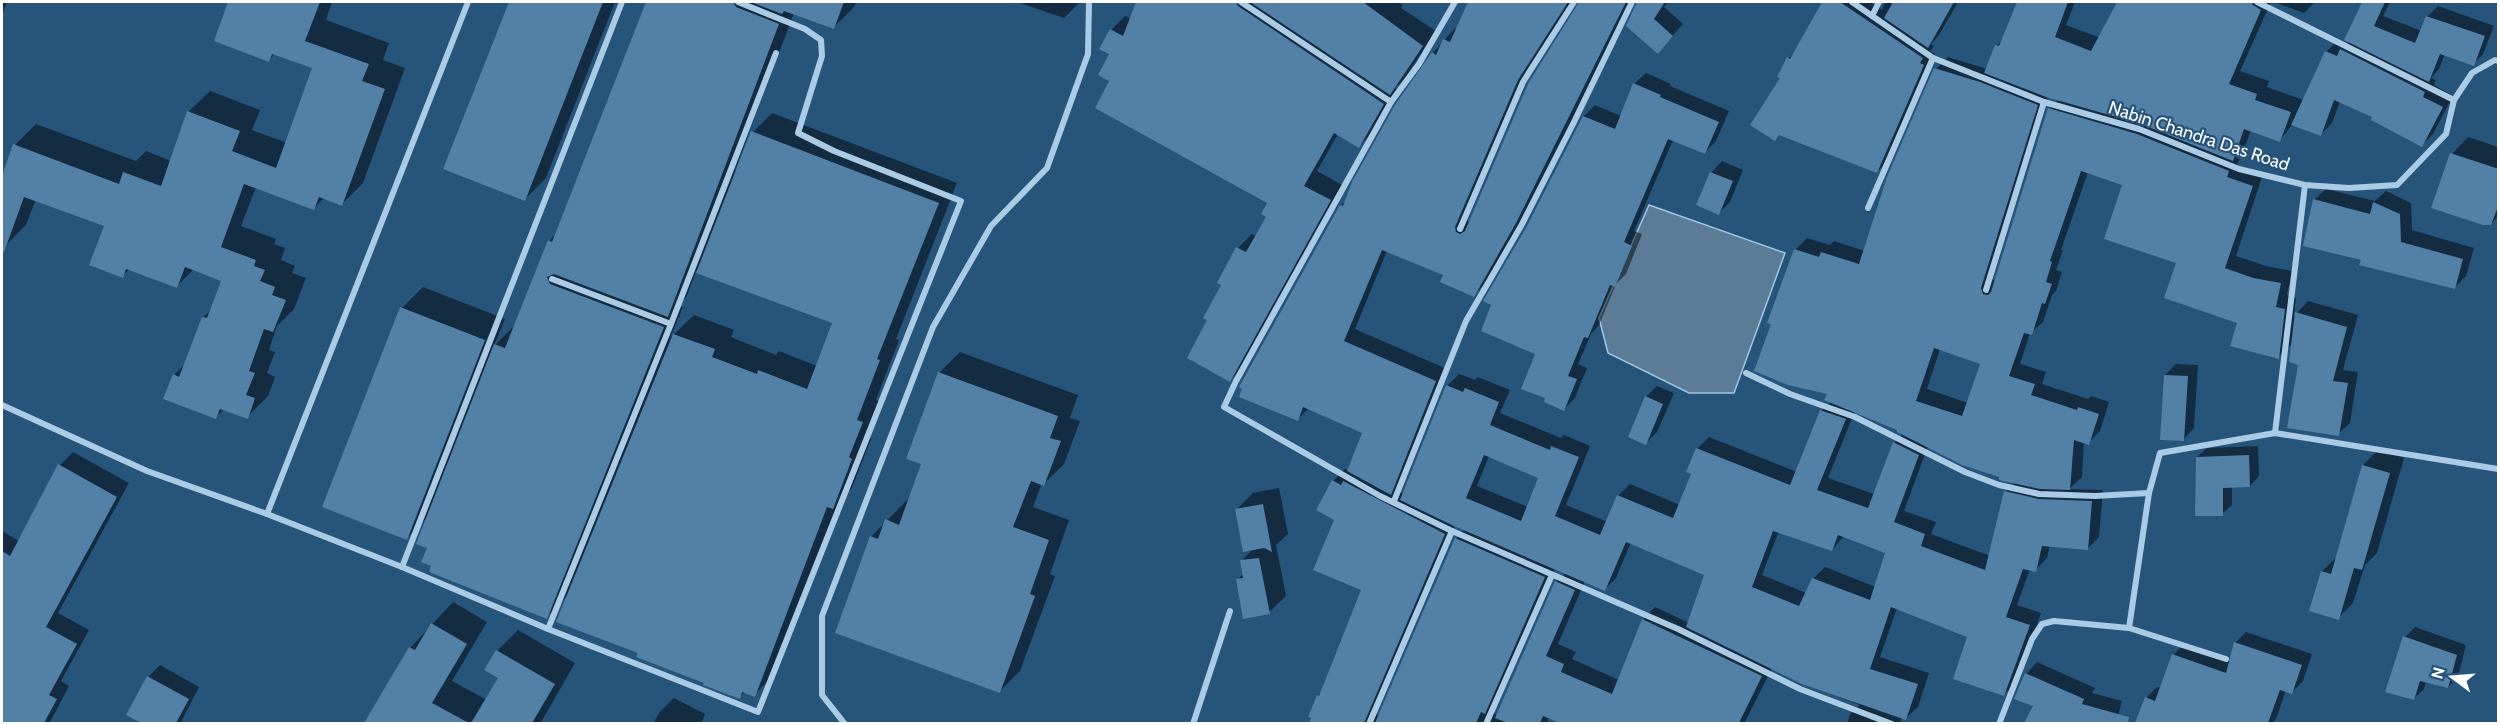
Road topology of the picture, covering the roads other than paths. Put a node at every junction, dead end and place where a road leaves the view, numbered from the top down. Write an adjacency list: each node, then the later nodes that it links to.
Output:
1 (468, 2): 32 (street)
2 (622, 2): 34 (street)
3 (738, 2): 38 (street)
4 (1089, 2): 40 (street)
5 (1241, 2): 18 (street)
6 (1455, 2): 18 (street)
7 (1574, 2): 22 (street)
8 (1622, 2): 12 (street)
9 (1852, 2): 13 (street, Nabin Chandra Das Road)
10 (1879, 2): 13 (street)
11 (2257, 2): 17 (street)
12 (1630, 4): 31 (street)
13 (1872, 16): 15 (street, Nabin Chandra Das Road)
14 (776, 53): 25 (street)
15 (1933, 58): 19 (street, Nabin Chandra Das Road); 21 (street)
16 (2499, 61): 17 (street, Nabin Chandra Das Road)
17 (2454, 100): 20 (street, Nabin Chandra Das Road)
18 (1390, 102): 31 (street)
19 (2044, 102): 20 (street, Nabin Chandra Das Road); 24 (street)
20 (2305, 185): 28 (street)
21 (1868, 208)
22 (1460, 229)
23 (552, 279): 25 (street)
24 (1986, 290)
25 (671, 324): 38 (street)
26 (1746, 374): 30 (street)
27 (2, 405): 32 (street)
28 (2276, 433): 29 (street); 30 (street)
29 (2499, 469)
30 (2149, 493): 37 (street)
31 (1394, 501): 33 (street)
32 (267, 514): 34 (street)
33 (1452, 531): 35 (street); 42 (street)
34 (402, 567): 38 (street)
35 (1552, 575): 43 (street); 44 (street)
36 (1230, 611): 41 (street)
37 (2129, 628): 39 (street); 45 (street)
38 (548, 629)
39 (2226, 659)
40 (845, 723)
41 (1193, 723)
42 (1370, 723)
43 (1486, 723)
44 (1892, 723)
45 (1999, 723)

